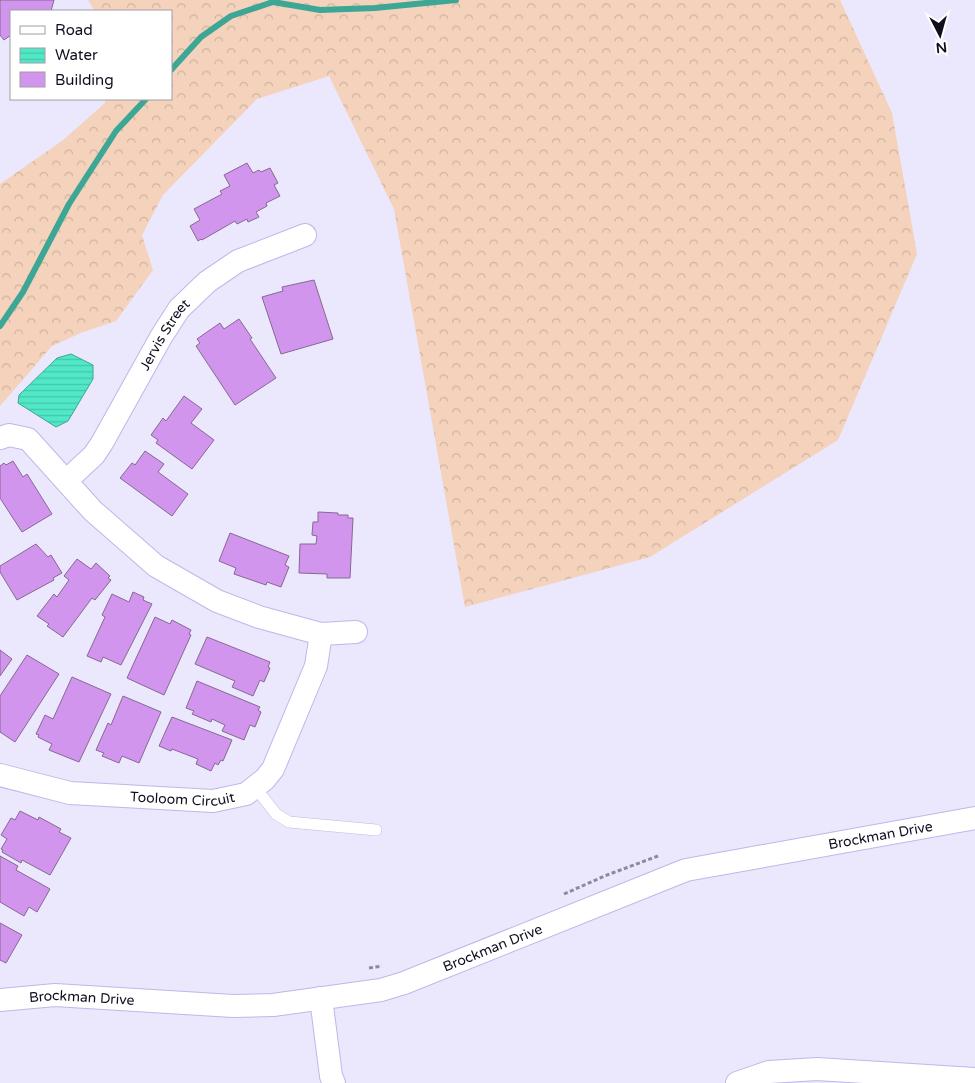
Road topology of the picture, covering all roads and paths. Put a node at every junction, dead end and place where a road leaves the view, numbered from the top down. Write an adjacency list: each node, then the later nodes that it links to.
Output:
1 (304, 235): 3 (street, Jervis Street)
2 (0, 438): 3 (street)
3 (66, 481): 5 (street)
4 (356, 632): 5 (street)
5 (321, 634): 7 (street, Tooloom Circuit)
6 (0, 775): 7 (street, Tooloom Circuit)
7 (255, 787): 9 (lane)
8 (975, 818): 14 (street, Brockman Drive)
9 (376, 830)
10 (659, 856): 11 (path)
11 (562, 895)
12 (389, 964): 13 (path)
13 (362, 970)
14 (321, 998): 15 (street, Brockman Drive); 17 (street)
15 (0, 1000)
16 (975, 1079): 18 (street)
17 (334, 1083)
18 (737, 1083)

